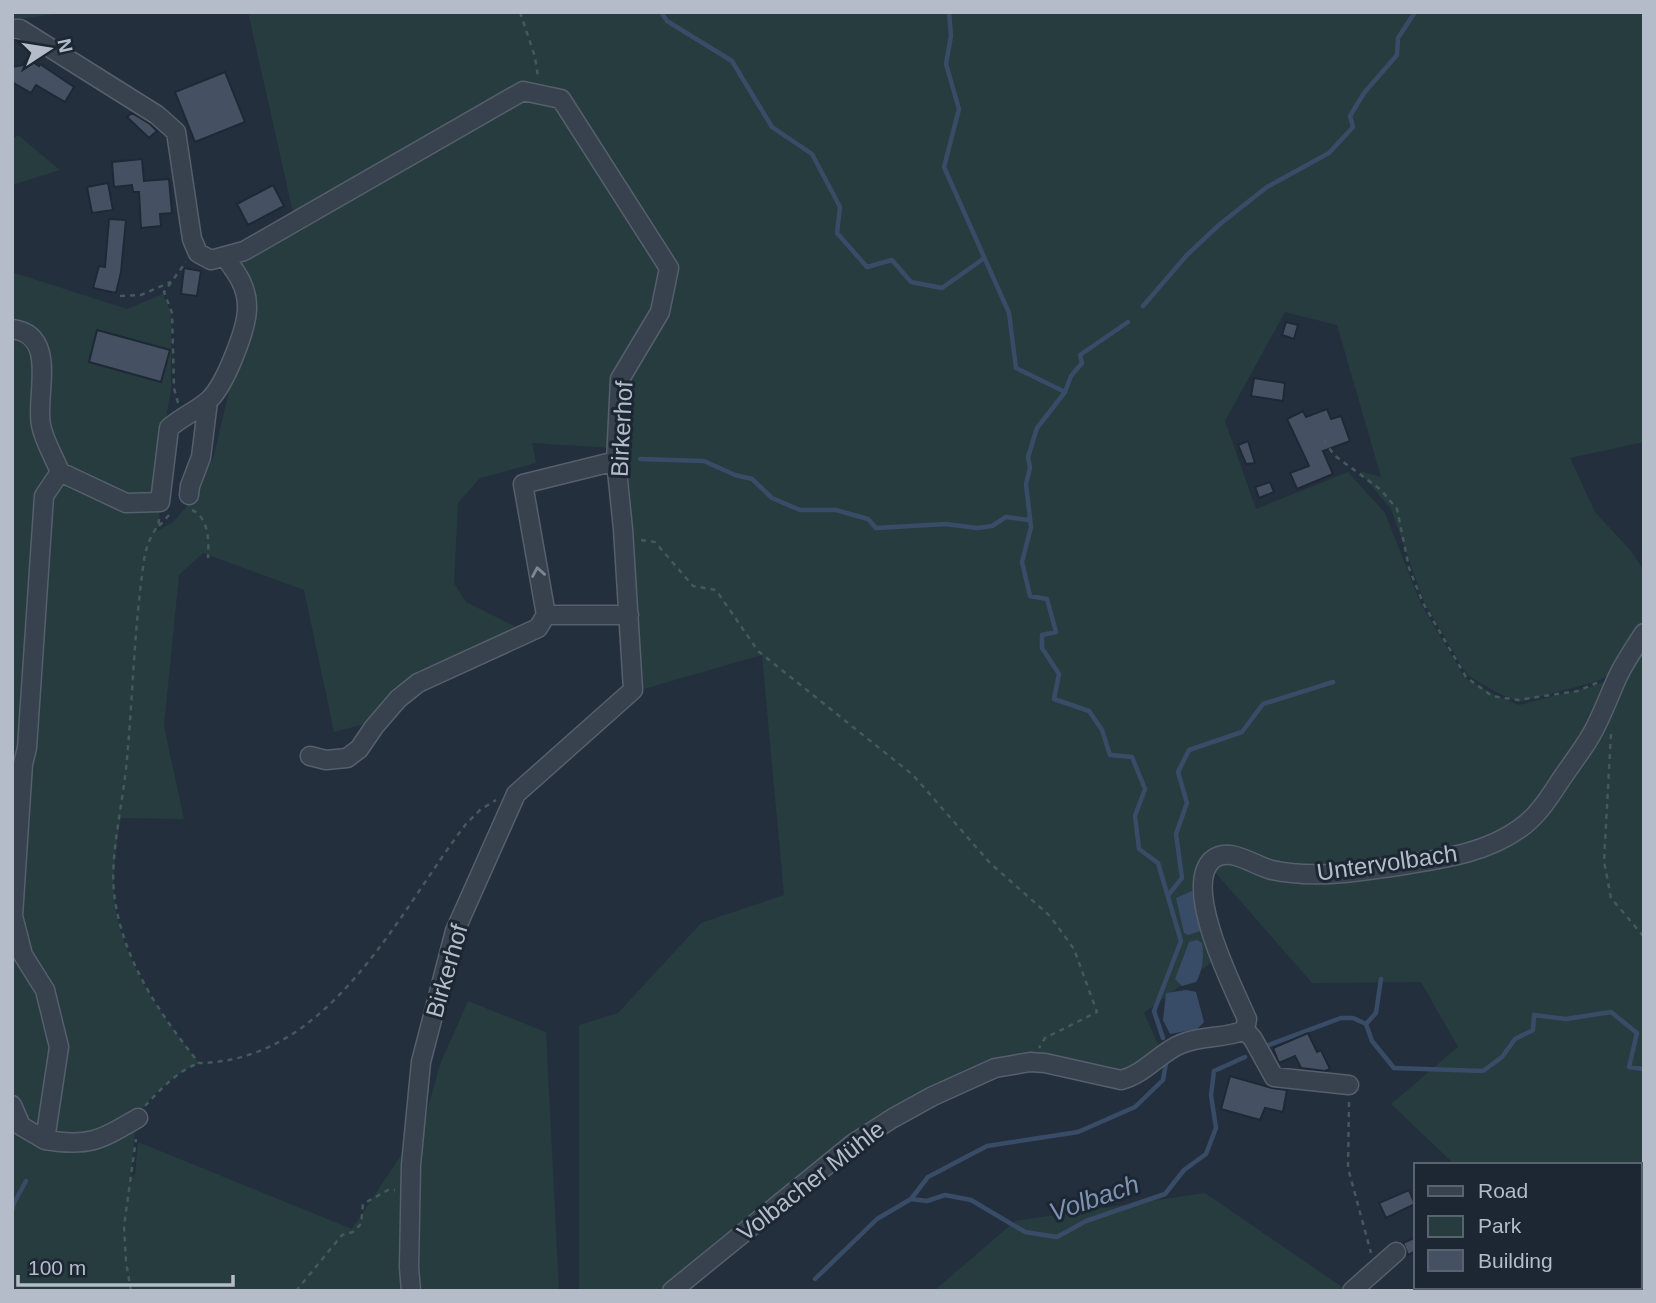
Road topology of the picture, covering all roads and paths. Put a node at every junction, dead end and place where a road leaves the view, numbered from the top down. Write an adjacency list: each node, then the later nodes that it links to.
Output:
1 (520, 12): 3 (path)
2 (12, 29): 4 (street)
3 (540, 94): 5 (street); 12 (street, Birkerhof)
4 (198, 253): 5 (street); 6 (path)
5 (225, 257): 9 (street)
6 (171, 282): 7 (path); 10 (path)
7 (120, 296)
8 (12, 329): 13 (street)
9 (208, 401): 10 (street); 15 (street)
10 (181, 417): 14 (street)
11 (1324, 440): 21 (path)
12 (617, 461): 16 (street, Birkerhof); 18 (street, one-way to 12)
13 (60, 472): 14 (street); 32 (street)
14 (160, 502): 28 (path)
15 (189, 502): 17 (path)
16 (623, 529): 19 (street, Birkerhof); 27 (path)
17 (208, 558)
18 (546, 615): 19 (street); 23 (street)
19 (629, 615): 33 (street, Birkerhof)
20 (1644, 633): 21 (street, Untervolbach)
21 (1620, 671): 26 (street, Untervolbach)
22 (1612, 726): 25 (path)
23 (310, 756)
24 (480, 810): 28 (path)
25 (1644, 937)
26 (1245, 1030): 27 (street, Volbacher Mühle); 29 (street)
27 (1030, 1062): 39 (street, Volbacher Mühle)
28 (199, 1063): 31 (path)
29 (1349, 1085): 35 (path)
30 (12, 1105): 32 (street)
31 (138, 1118): 32 (street); 36 (path)
32 (45, 1140)
33 (411, 1189): 37 (path); 38 (street, Birkerhof)
34 (1396, 1252): 35 (street)
35 (1376, 1270): 40 (street)
36 (131, 1291)
37 (296, 1291)
38 (411, 1291)
39 (672, 1291)
40 (1352, 1291)

